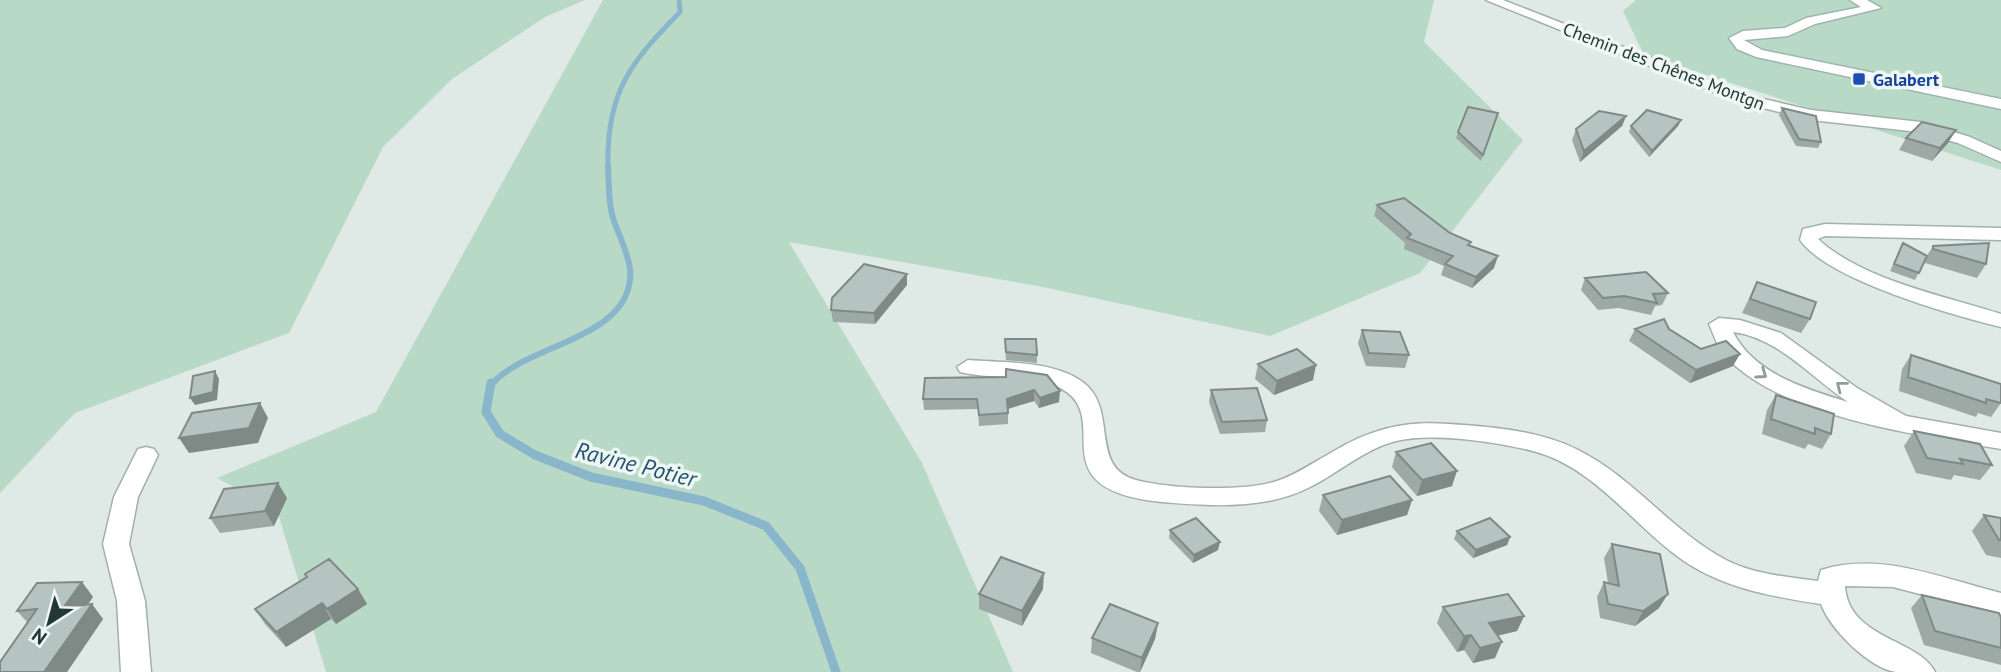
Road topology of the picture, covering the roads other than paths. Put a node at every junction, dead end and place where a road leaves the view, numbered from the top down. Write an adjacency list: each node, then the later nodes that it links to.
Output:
1 (1492, 0): 4 (street, Chemin des Chênes Montgn)
2 (1856, 0): 3 (street)
3 (2001, 104)
4 (2001, 157)
5 (2001, 234): 6 (street)
6 (2001, 321)
7 (968, 367): 11 (street)
8 (1899, 422): 8 (street, one-way to 8); 9 (street)
9 (2001, 441)
10 (146, 456): 13 (street)
11 (1829, 594): 12 (street); 14 (street)
12 (2001, 604)
13 (136, 672)
14 (1920, 672)

